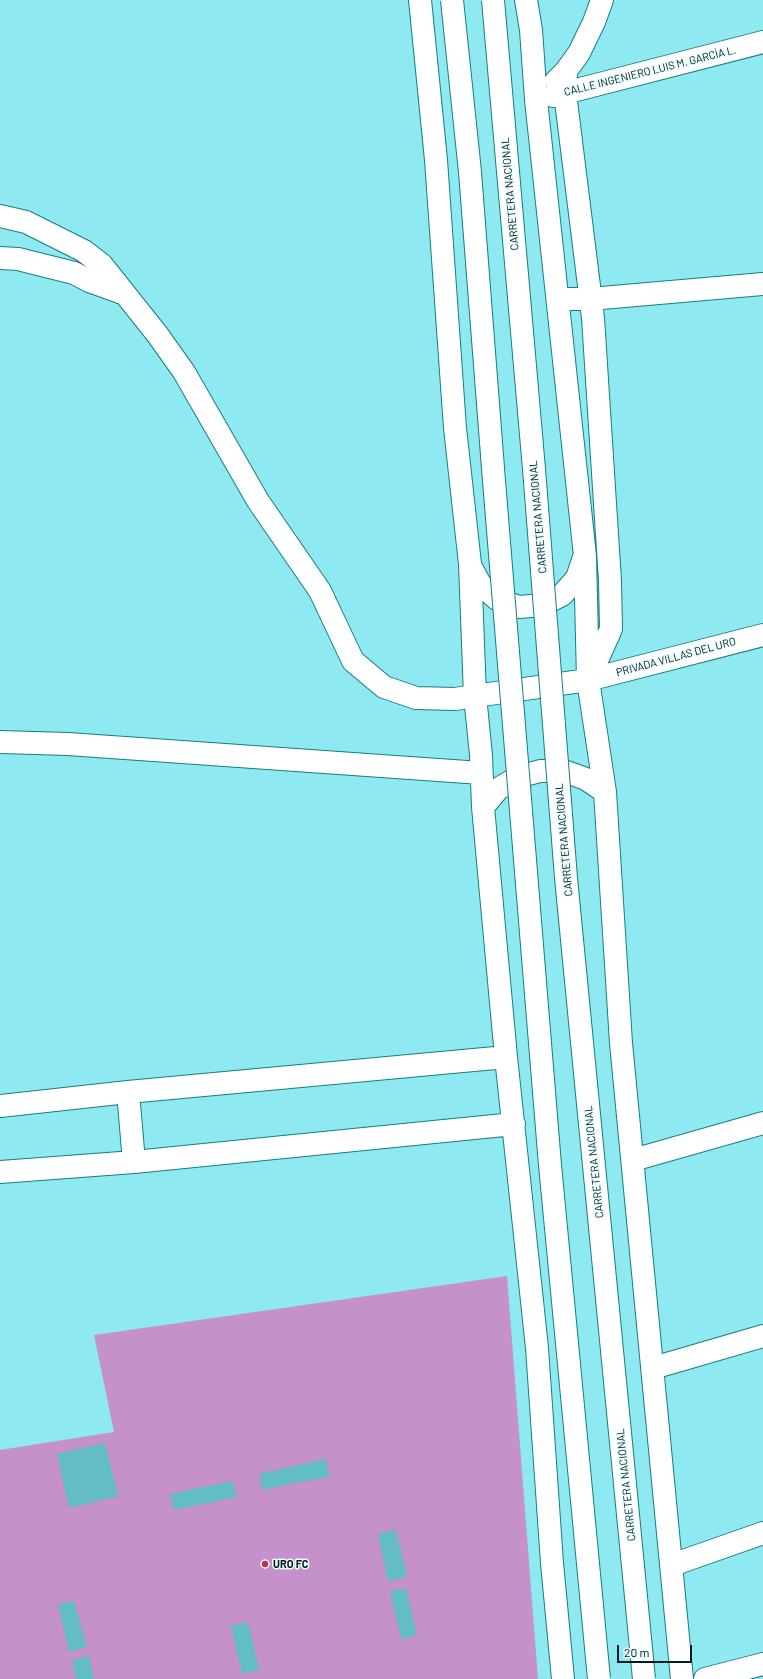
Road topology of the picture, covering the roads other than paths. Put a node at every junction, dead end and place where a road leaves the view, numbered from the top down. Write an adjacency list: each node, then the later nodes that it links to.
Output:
1 (420, 0): 17 (main road)
2 (452, 0): 39 (main road, bridge)
3 (492, 0): 40 (main road, CARRETERA NACIONAL, bridge)
4 (526, 0): 9 (main road)
5 (602, 0): 7 (main road)
6 (763, 42): 8 (main road, CALLE INGENIERO LUIS M. GARCÍA L.)
7 (566, 71): 8 (main road); 9 (main road)
8 (565, 93): 9 (main road, CALLE INGENIERO LUIS M. GARCÍA L.); 15 (main road)
9 (536, 100): 14 (main road)
10 (0, 216): 13 (main road, PRIVADA VILLAS DEL URO)
11 (0, 258): 13 (main road)
12 (763, 284): 15 (main road)
13 (125, 294): 20 (main road, PRIVADA VILLAS DEL URO)
14 (558, 299): 15 (main road); 16 (main road)
15 (590, 299): 19 (main road)
16 (584, 556): 17 (main road); 19 (main road)
17 (470, 564): 20 (main road)
18 (763, 634): 19 (main road, PRIVADA VILLAS DEL URO)
19 (588, 680): 20 (main road, PRIVADA VILLAS DEL URO); 23 (main road)
20 (475, 696): 22 (main road)
21 (0, 742): 22 (main road)
22 (481, 773): 24 (main road)
23 (605, 792): 24 (main road); 30 (main road)
24 (483, 807): 25 (main road)
25 (506, 1057): 26 (main road); 29 (main road)
26 (128, 1092): 27 (main road); 31 (main road)
27 (0, 1106)
28 (763, 1123): 30 (main road)
29 (514, 1124): 31 (main road); 38 (main road)
30 (633, 1160): 34 (main road)
31 (134, 1162): 32 (main road)
32 (0, 1172)
33 (763, 1336): 34 (main road)
34 (653, 1368): 36 (main road)
35 (763, 1533): 36 (main road)
36 (672, 1565): 41 (main road)
37 (763, 1664): 42 (main road)
38 (563, 1679)
39 (599, 1679)
40 (644, 1679)
41 (682, 1679)
42 (705, 1679)

